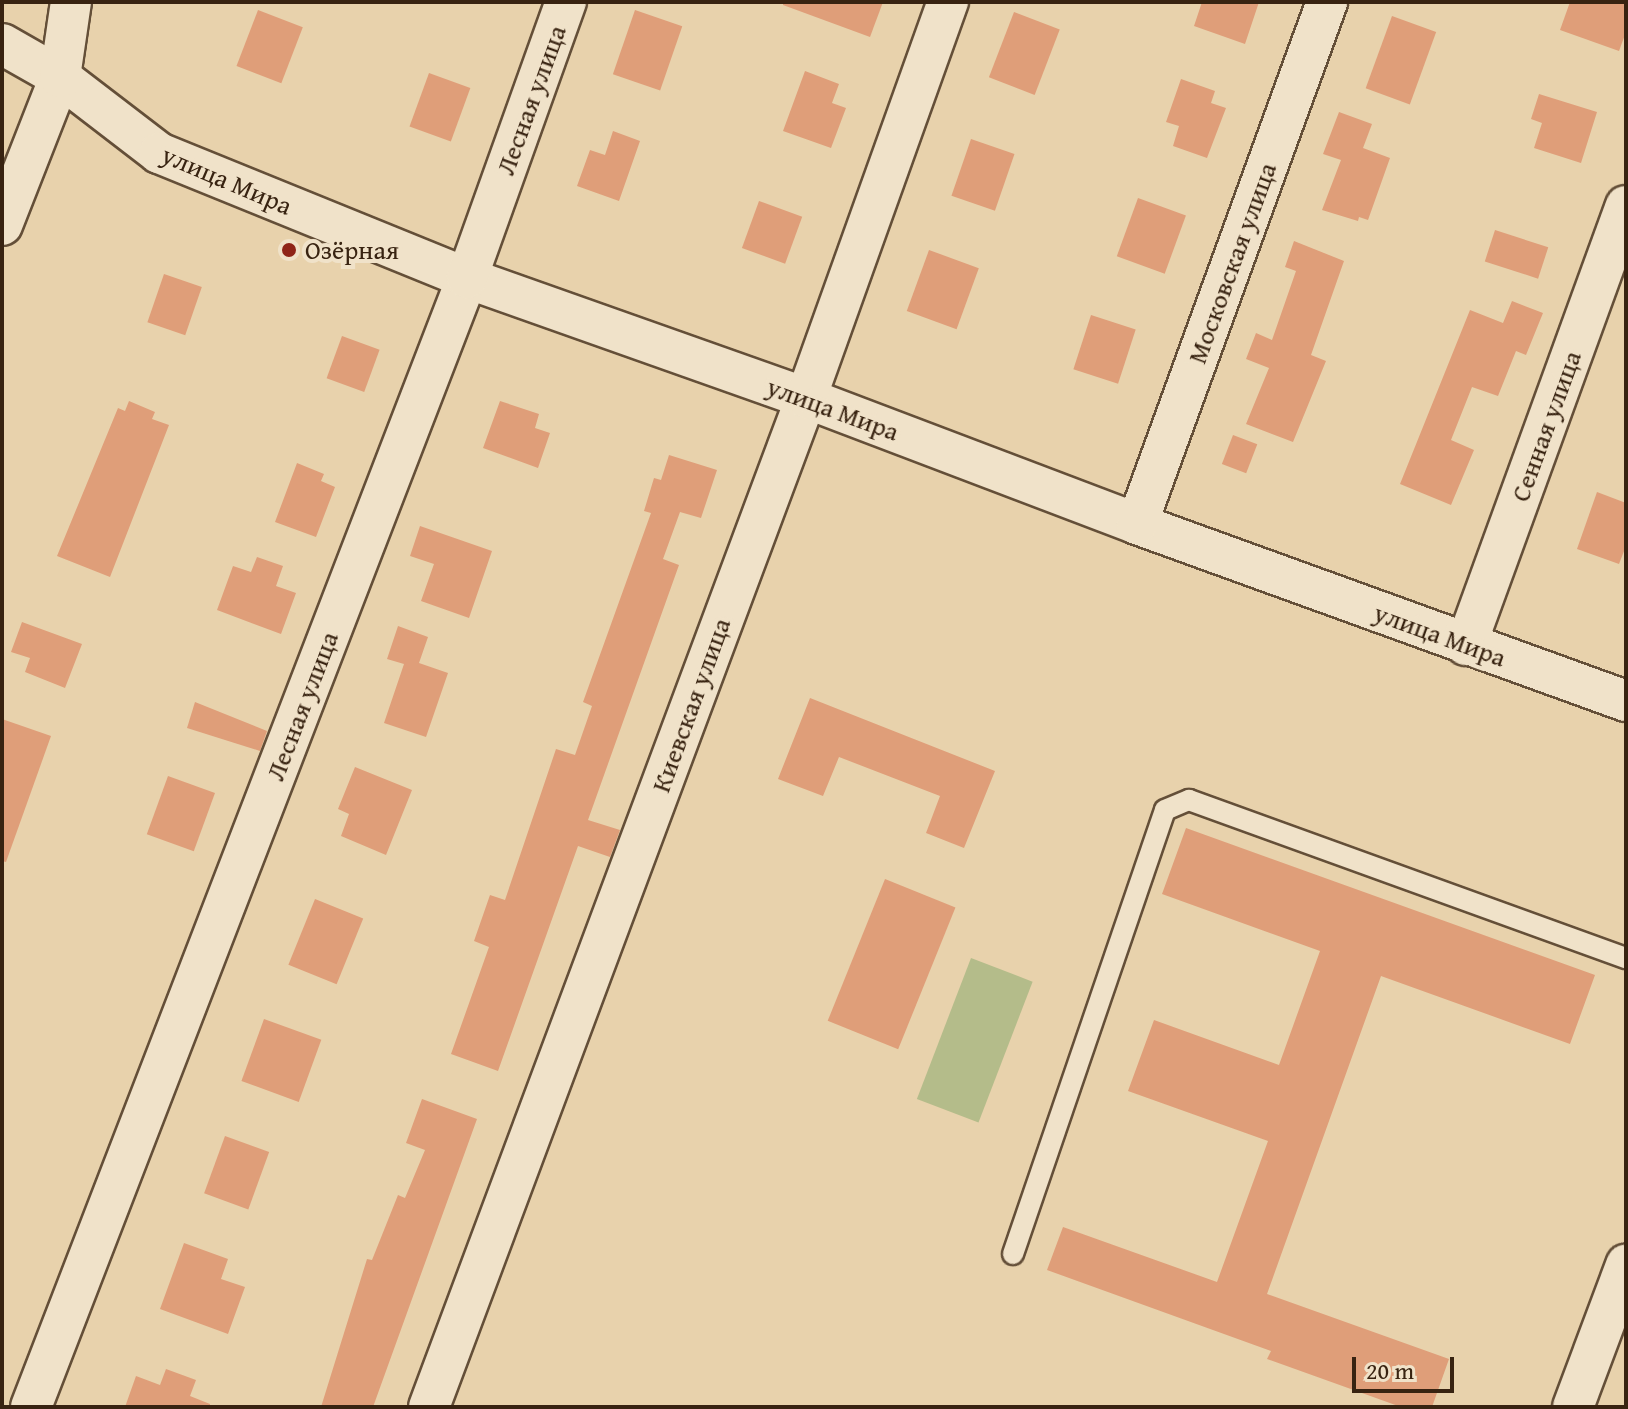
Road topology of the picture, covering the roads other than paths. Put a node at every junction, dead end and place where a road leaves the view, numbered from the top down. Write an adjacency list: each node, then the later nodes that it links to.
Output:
1 (71, 2): 6 (street)
2 (566, 2): 9 (street, Лесная улица)
3 (948, 2): 10 (street, Киевская улица)
4 (1327, 2): 11 (street, Московская улица)
5 (2, 44): 6 (street, улица Мира)
6 (60, 77): 8 (street); 9 (street, улица Мира)
7 (1626, 206): 12 (street, Сенная улица)
8 (2, 225)
9 (467, 278): 10 (street, улица Мира); 17 (street, Лесная улица)
10 (806, 398): 11 (street, улица Мира); 18 (street, Киевская улица)
11 (1137, 524): 12 (street, улица Мира)
12 (1466, 645): 13 (street, улица Мира)
13 (1626, 701)
14 (1626, 958): 15 (lane)
15 (1013, 1254)
16 (1626, 1265): 19 (street)
17 (31, 1407)
18 (429, 1407)
19 (1573, 1407)

